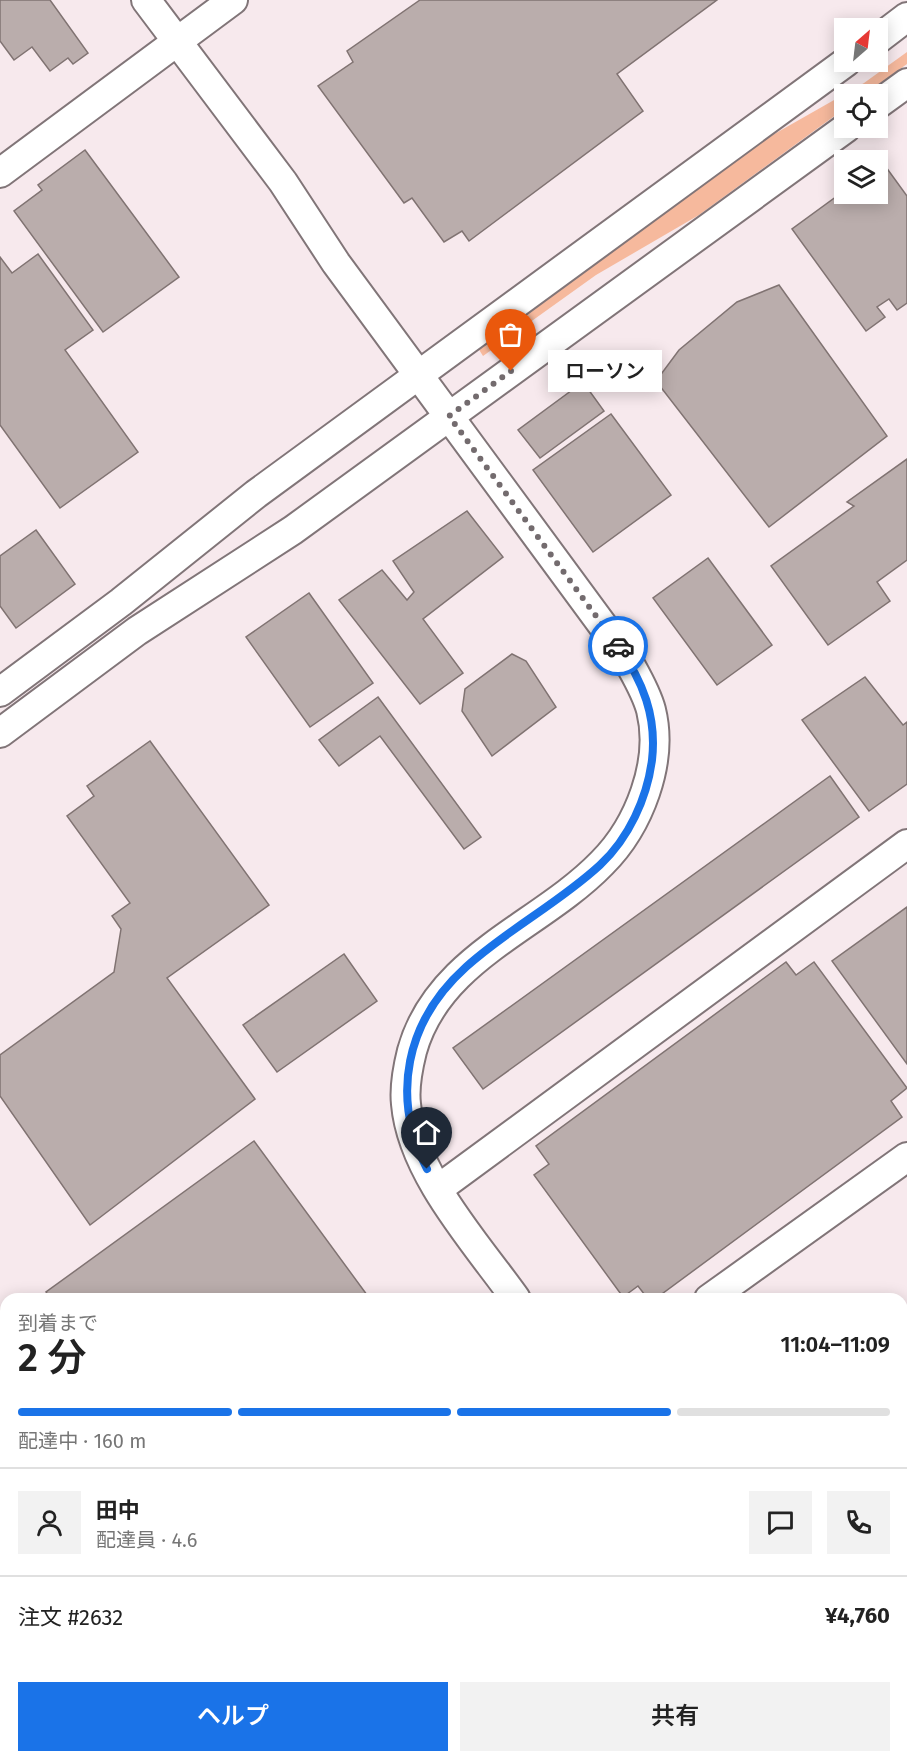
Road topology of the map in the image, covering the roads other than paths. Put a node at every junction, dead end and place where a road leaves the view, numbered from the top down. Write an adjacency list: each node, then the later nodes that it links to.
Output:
1 (146, 0): 5 (street)
2 (233, 0): 5 (street)
3 (907, 17): 4 (street)
4 (888, 31)
5 (177, 42): 10 (street); 11 (street)
6 (834, 71): 11 (street)
7 (907, 83): 8 (street)
8 (888, 97)
9 (834, 137): 12 (street)
10 (0, 172)
11 (418, 374): 12 (street); 13 (street)
12 (449, 416): 14 (street); 17 (street)
13 (0, 693)
14 (0, 733)
15 (907, 844): 17 (street)
16 (907, 1157): 19 (street)
17 (438, 1189): 18 (street)
18 (512, 1293)
19 (717, 1293)

